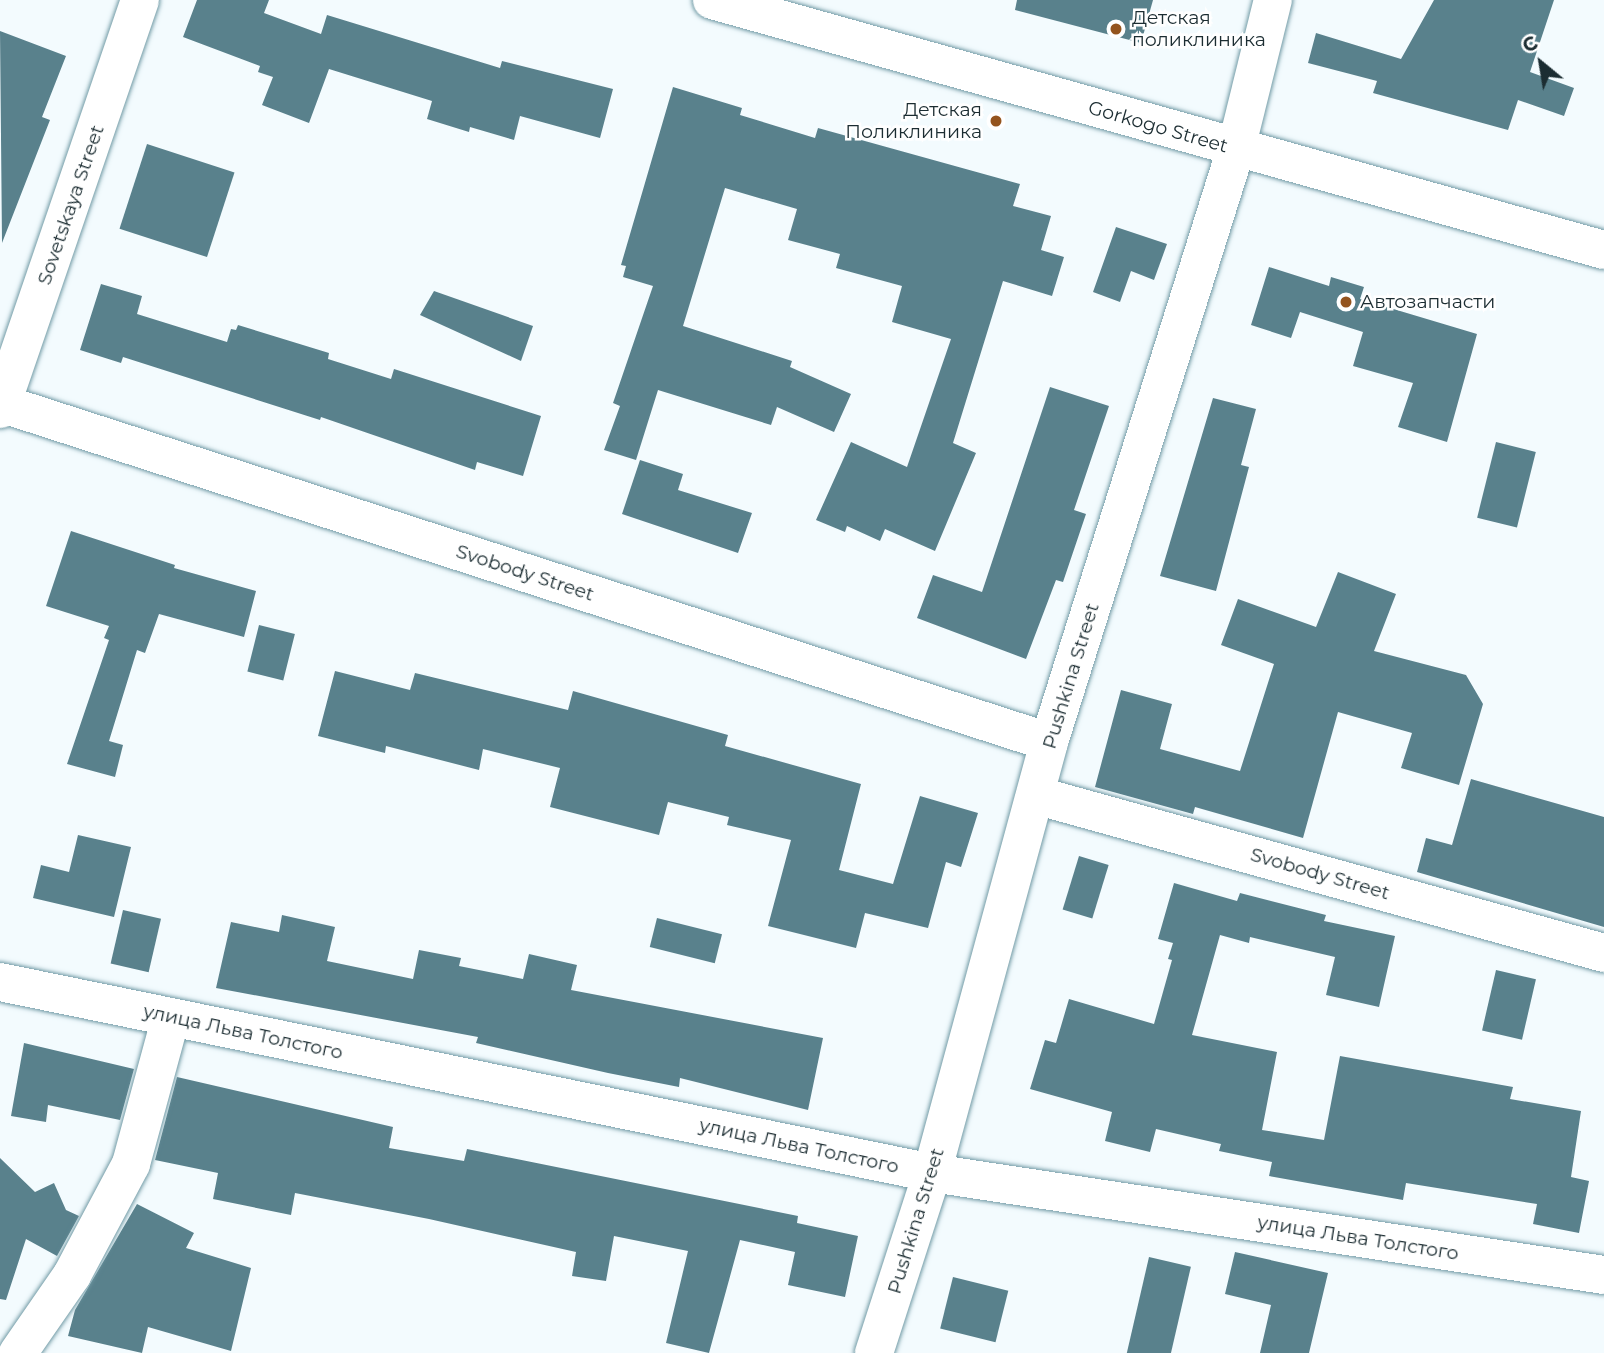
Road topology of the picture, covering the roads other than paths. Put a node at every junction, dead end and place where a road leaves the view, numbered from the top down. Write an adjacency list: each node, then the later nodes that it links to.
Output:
1 (140, 0): 6 (street, Sovetskaya Street)
2 (712, 0): 4 (street, Gorkogo Street)
3 (1273, 0): 4 (street, Pushkina Street)
4 (1236, 149): 5 (street, Gorkogo Street); 7 (street, Pushkina Street)
5 (1604, 250)
6 (1, 405): 7 (street, Svobody Street)
7 (1049, 742): 8 (street, Pushkina Street)
8 (1035, 795): 9 (street, Svobody Street); 12 (street, Pushkina Street)
9 (1604, 953)
10 (0, 982): 11 (street, улица Льва Толстого)
11 (170, 1017): 12 (street, улица Льва Толстого); 14 (street)
12 (932, 1173): 13 (street, улица Льва Толстого); 15 (street, Pushkina Street)
13 (1604, 1275)
14 (18, 1353)
15 (874, 1353)

